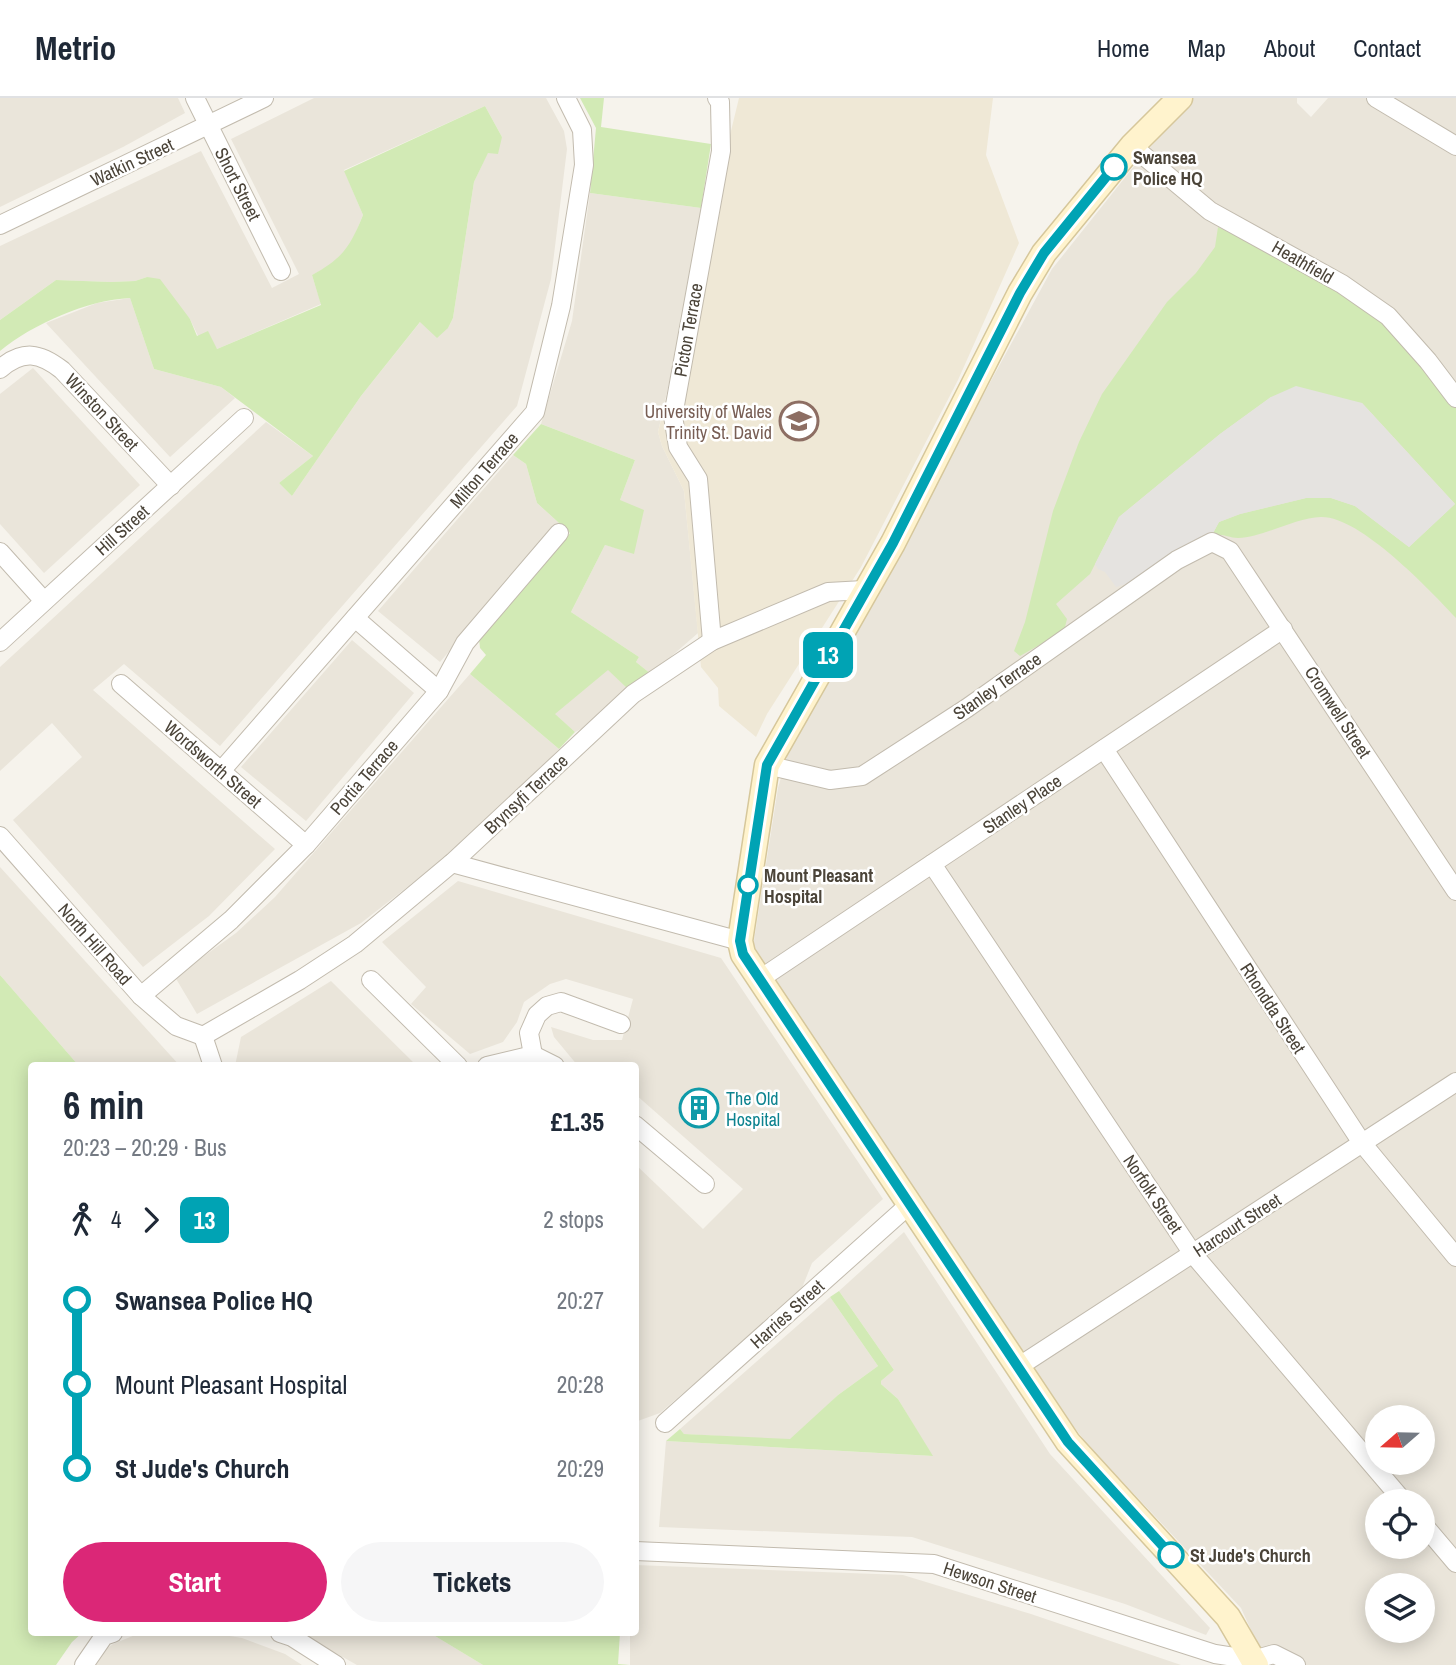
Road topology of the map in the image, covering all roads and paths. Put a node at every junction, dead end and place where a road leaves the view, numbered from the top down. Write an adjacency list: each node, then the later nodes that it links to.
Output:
1 (195, 98): 7 (street, Short Street)
2 (264, 98): 7 (street, Watkin Street)
3 (566, 98): 21 (street, Milton Terrace)
4 (717, 98): 23 (street, Picton Terrace)
5 (1180, 98): 8 (street)
6 (1376, 98): 9 (street)
7 (208, 126): 10 (street, Watkin Street); 11 (street, Short Street)
8 (1132, 146): 13 (street, Heathfield); 19 (street)
9 (1456, 146)
10 (0, 225)
11 (281, 271)
12 (0, 369): 15 (street, Winston Street)
13 (1456, 398)
14 (244, 418): 15 (street, Hill Street)
15 (171, 486): 20 (street, Hill Street)
16 (559, 533): 26 (street, Portia Terrace)
17 (1212, 542): 22 (street, Cromwell Street); 28 (street, Stanley Terrace)
18 (0, 552): 20 (street)
19 (864, 590): 23 (street, Brynsyfi Terrace); 28 (street)
20 (44, 601): 24 (street, Hill Street)
21 (355, 618): 26 (street); 29 (street, Milton Terrace)
22 (1283, 629): 27 (street, Stanley Place); 34 (street, Cromwell Street)
23 (712, 641): 32 (street, Brynsyfi Terrace)
24 (0, 642)
25 (121, 684): 29 (street, Wordsworth Street)
26 (439, 691): 31 (street, Portia Terrace)
27 (1104, 749): 33 (street, Stanley Place); 48 (street, Rhondda Street)
28 (767, 765): 35 (street)
29 (221, 771): 31 (street, Wordsworth Street)
30 (0, 836): 38 (street, North Hill Road)
31 (306, 845): 38 (street, Portia Terrace)
32 (452, 863): 35 (street); 40 (street, Brynsyfi Terrace)
33 (932, 864): 36 (street, Stanley Place); 51 (street, Norfolk Street)
34 (1456, 891)
35 (740, 941): 36 (street)
36 (760, 979): 50 (street)
37 (371, 980): 43 (street)
38 (141, 996): 40 (street, North Hill Road)
39 (621, 1024): 41 (street)
40 (203, 1036): 42 (street)
41 (533, 1055): 44 (street); 45 (street)
42 (212, 1062)
43 (454, 1062)
44 (504, 1062)
45 (547, 1062)
46 (1456, 1082): 48 (street, Harcourt Street)
47 (639, 1128): 49 (street)
48 (1362, 1143): 51 (street, Harcourt Street); 52 (street, Rhondda Street)
49 (705, 1184)
50 (910, 1205): 53 (street); 54 (street, Harries Street)
51 (1193, 1254): 53 (street, Harcourt Street); 55 (street, Norfolk Street)
52 (1456, 1257)
53 (1018, 1367): 61 (street)
54 (665, 1423)
55 (1393, 1489)
56 (1435, 1538): 58 (street)
57 (639, 1551): 61 (street, Hewson Street)
58 (1456, 1563)
59 (104, 1636): 62 (street)
60 (289, 1636): 63 (street)
61 (1255, 1662): 64 (street, Hewson Street)
62 (84, 1665)
63 (336, 1665)
64 (1296, 1665)

